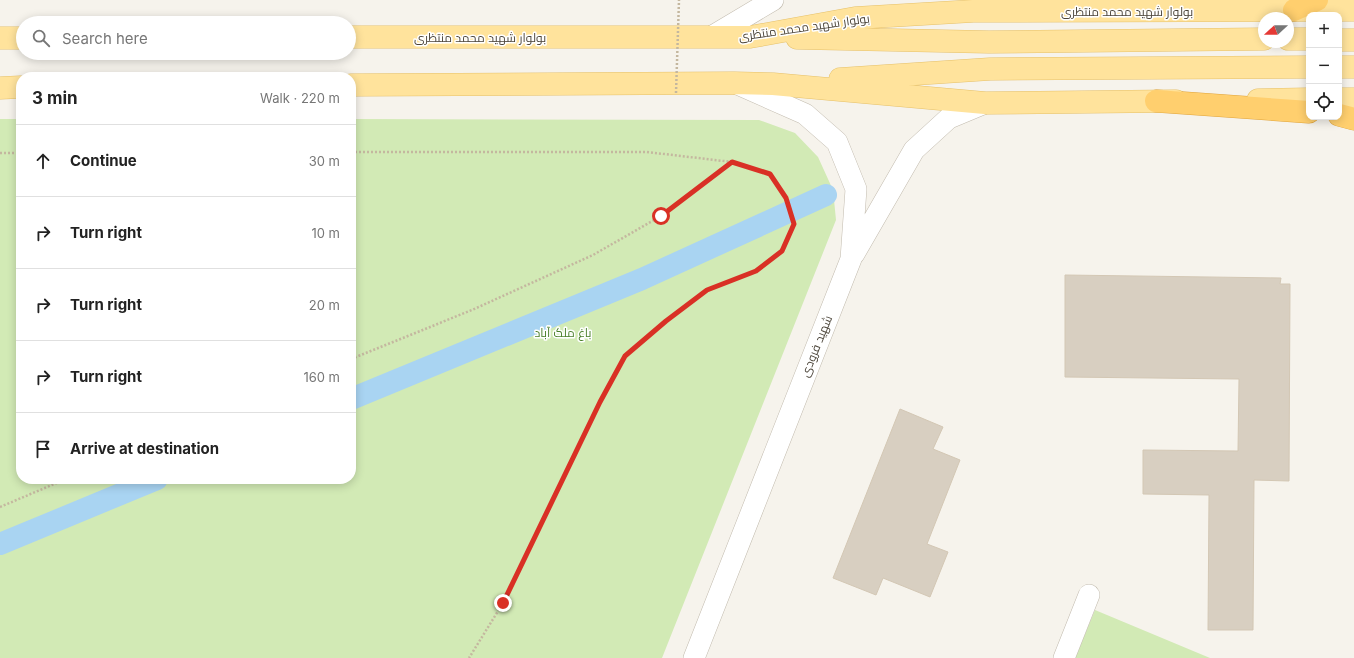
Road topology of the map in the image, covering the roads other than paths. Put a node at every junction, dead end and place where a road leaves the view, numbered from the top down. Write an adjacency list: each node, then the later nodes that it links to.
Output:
1 (773, 0): 8 (street)
2 (1267, 0): 5 (street)
3 (1317, 0): 5 (highway)
4 (976, 6): 5 (main road, بولوار شهید محمد منتظری); 9 (main road, بولوار شهید محمد منتظری)
5 (1294, 10): 6 (main road, بولوار شهید محمد منتظری)
6 (1354, 10)
7 (356, 37): 8 (main road, بولوار شهید محمد منتظری)
8 (712, 37): 9 (main road, بولوار شهید محمد منتظری)
9 (750, 37): 12 (main road)
10 (0, 38): 11 (main road)
11 (16, 38)
12 (1258, 39)
13 (1294, 39): 14 (main road)
14 (1306, 39)
15 (1342, 40): 16 (main road)
16 (1354, 40)
17 (1306, 67): 21 (main road)
18 (1342, 67): 19 (main road)
19 (1354, 68)
20 (734, 83): 21 (main road); 22 (main road); 33 (street, شهید فرودی)
21 (773, 84): 29 (main road)
22 (356, 85)
23 (16, 87): 24 (main road)
24 (0, 88)
25 (1306, 99): 28 (main road)
26 (1342, 99): 27 (main road)
27 (1354, 99)
28 (1156, 101): 29 (main road); 30 (highway)
29 (986, 103): 33 (street)
30 (1306, 112)
31 (1342, 116): 32 (highway)
32 (1354, 119)
33 (851, 259): 35 (street, شهید فرودی)
34 (1089, 595): 36 (street)
35 (694, 658)
36 (1064, 658)

